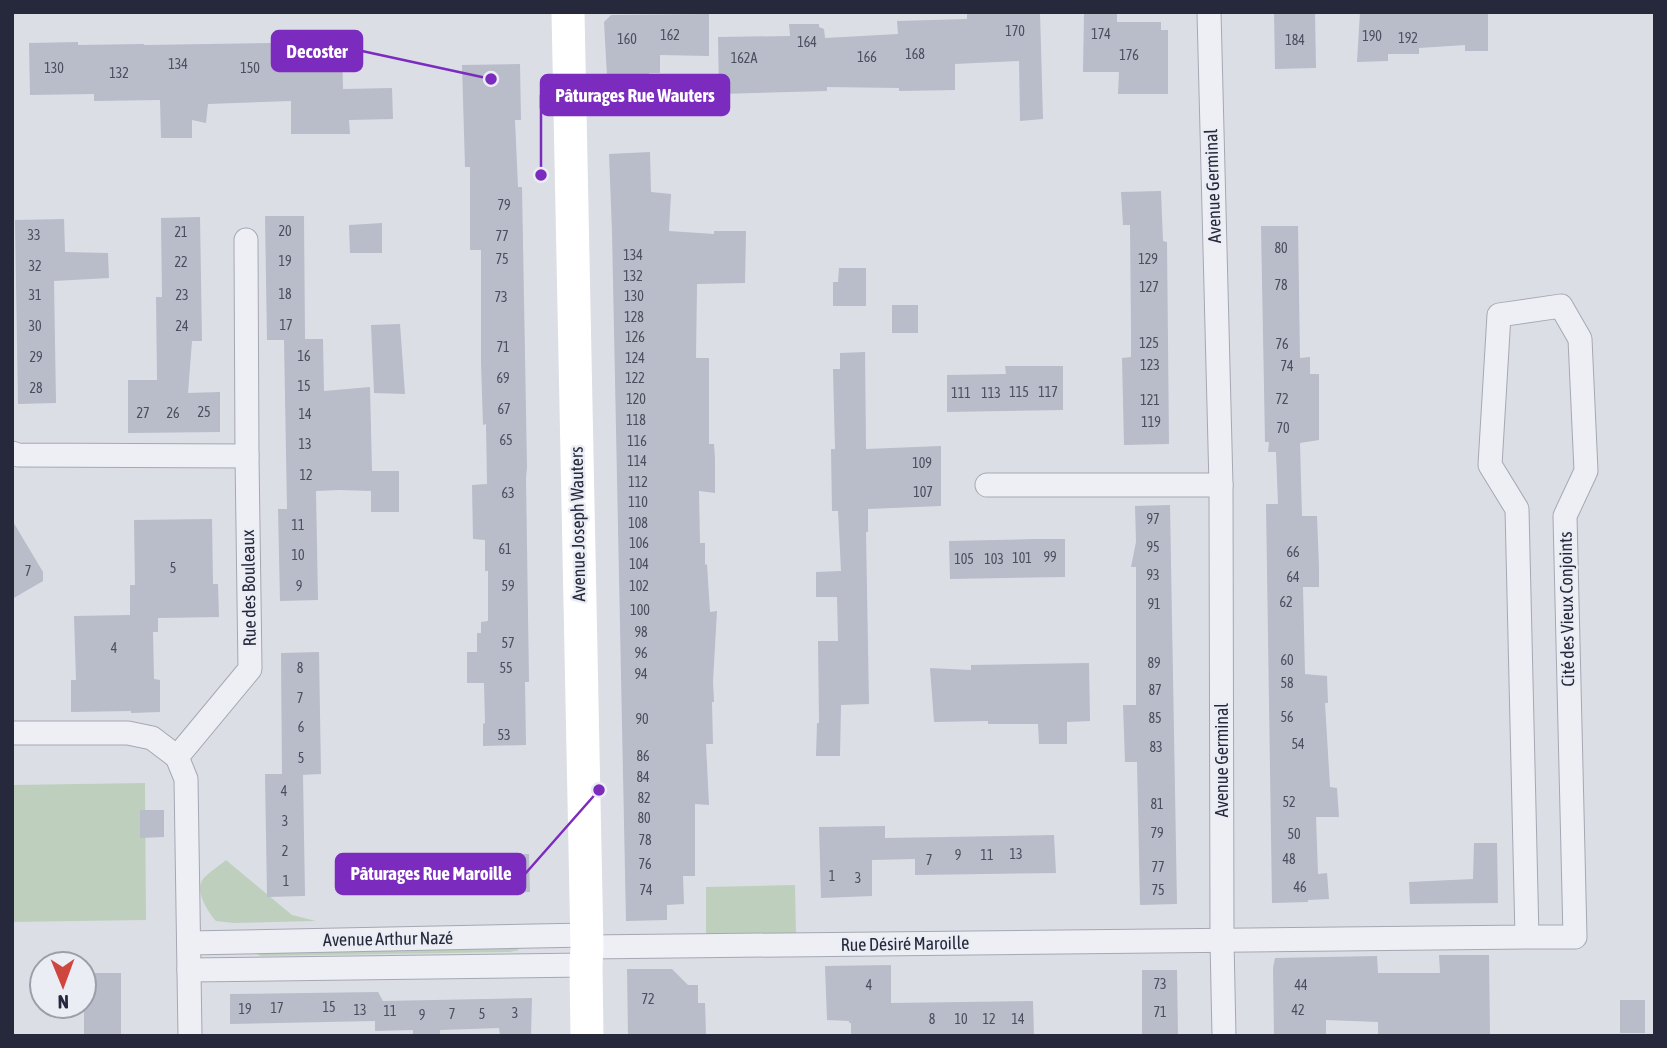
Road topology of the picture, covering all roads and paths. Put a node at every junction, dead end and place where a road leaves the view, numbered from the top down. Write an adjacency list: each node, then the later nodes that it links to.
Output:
1 (568, 12): 13 (street, Avenue Joseph Wauters)
2 (1209, 12): 7 (street, Avenue Germinal)
3 (246, 240): 5 (street, Rue des Bouleaux)
4 (12, 453): 5 (street)
5 (247, 456): 9 (street, Rue des Bouleaux)
6 (987, 485): 7 (street)
7 (1221, 485): 11 (street, Avenue Germinal)
8 (12, 733): 9 (street)
9 (177, 757): 12 (street)
10 (1527, 937): 10 (street, Cité des Vieux Conjoints); 11 (street, Cité des Vieux Conjoints)
11 (1222, 941): 13 (street, Rue Désiré Maroille); 17 (street, Avenue Germinal)
12 (189, 943): 13 (street, Avenue Arthur Nazé); 14 (street)
13 (587, 949): 14 (street, Avenue Arthur Nazé); 16 (street, Avenue Joseph Wauters)
14 (189, 970): 15 (street)
15 (190, 1036)
16 (587, 1036)
17 (1224, 1036)

